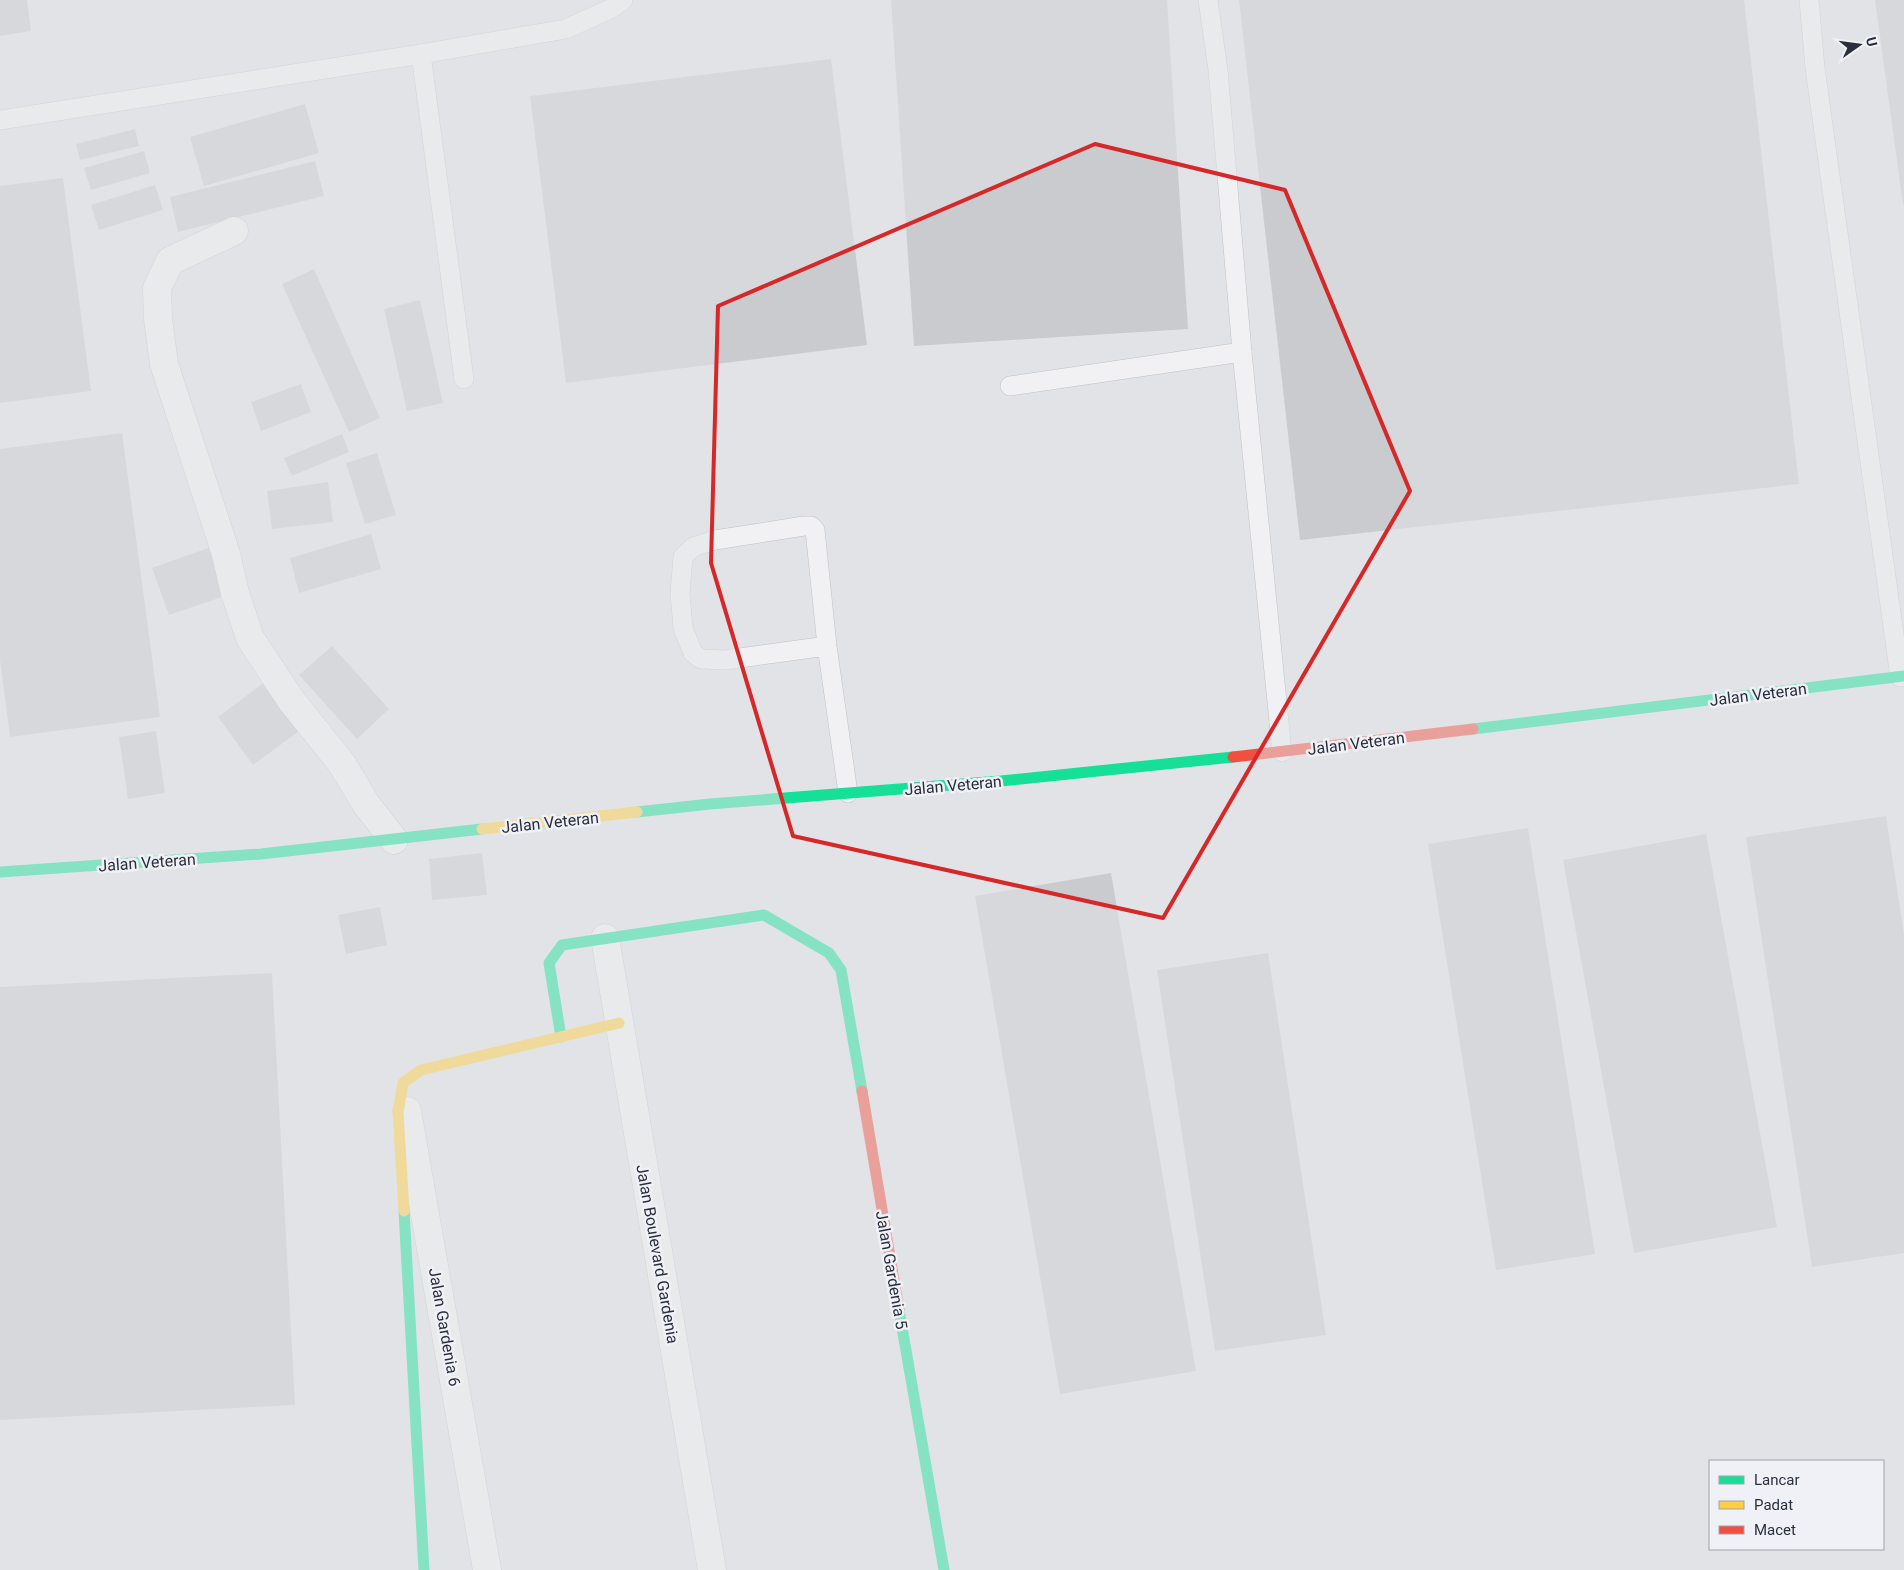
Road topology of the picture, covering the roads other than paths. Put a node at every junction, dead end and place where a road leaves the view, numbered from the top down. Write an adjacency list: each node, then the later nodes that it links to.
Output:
1 (622, 0): 4 (lane)
2 (1208, 0): 7 (lane)
3 (1809, 0): 11 (lane)
4 (421, 54): 5 (lane); 8 (lane)
5 (0, 120)
6 (234, 231): 14 (street)
7 (1242, 352): 9 (lane); 12 (lane)
8 (464, 379)
9 (1010, 386)
10 (827, 646): 10 (lane); 13 (lane)
11 (1902, 677): 12 (main road, Jalan Veteran)
12 (1282, 752): 13 (main road, Jalan Veteran)
13 (848, 794): 14 (main road, Jalan Veteran)
14 (394, 840): 15 (main road, Jalan Veteran)
15 (0, 872)
16 (605, 938): 17 (street, Jalan Boulevard Gardenia); 18 (main road); 23 (main road, Jalan Gardenia 5)
17 (620, 1023): 18 (main road); 22 (street, Jalan Boulevard Gardenia)
18 (561, 1037): 19 (main road)
19 (403, 1083): 20 (main road); 21 (street, Jalan Gardenia 6)
20 (424, 1570)
21 (487, 1570)
22 (712, 1570)
23 (944, 1570)

